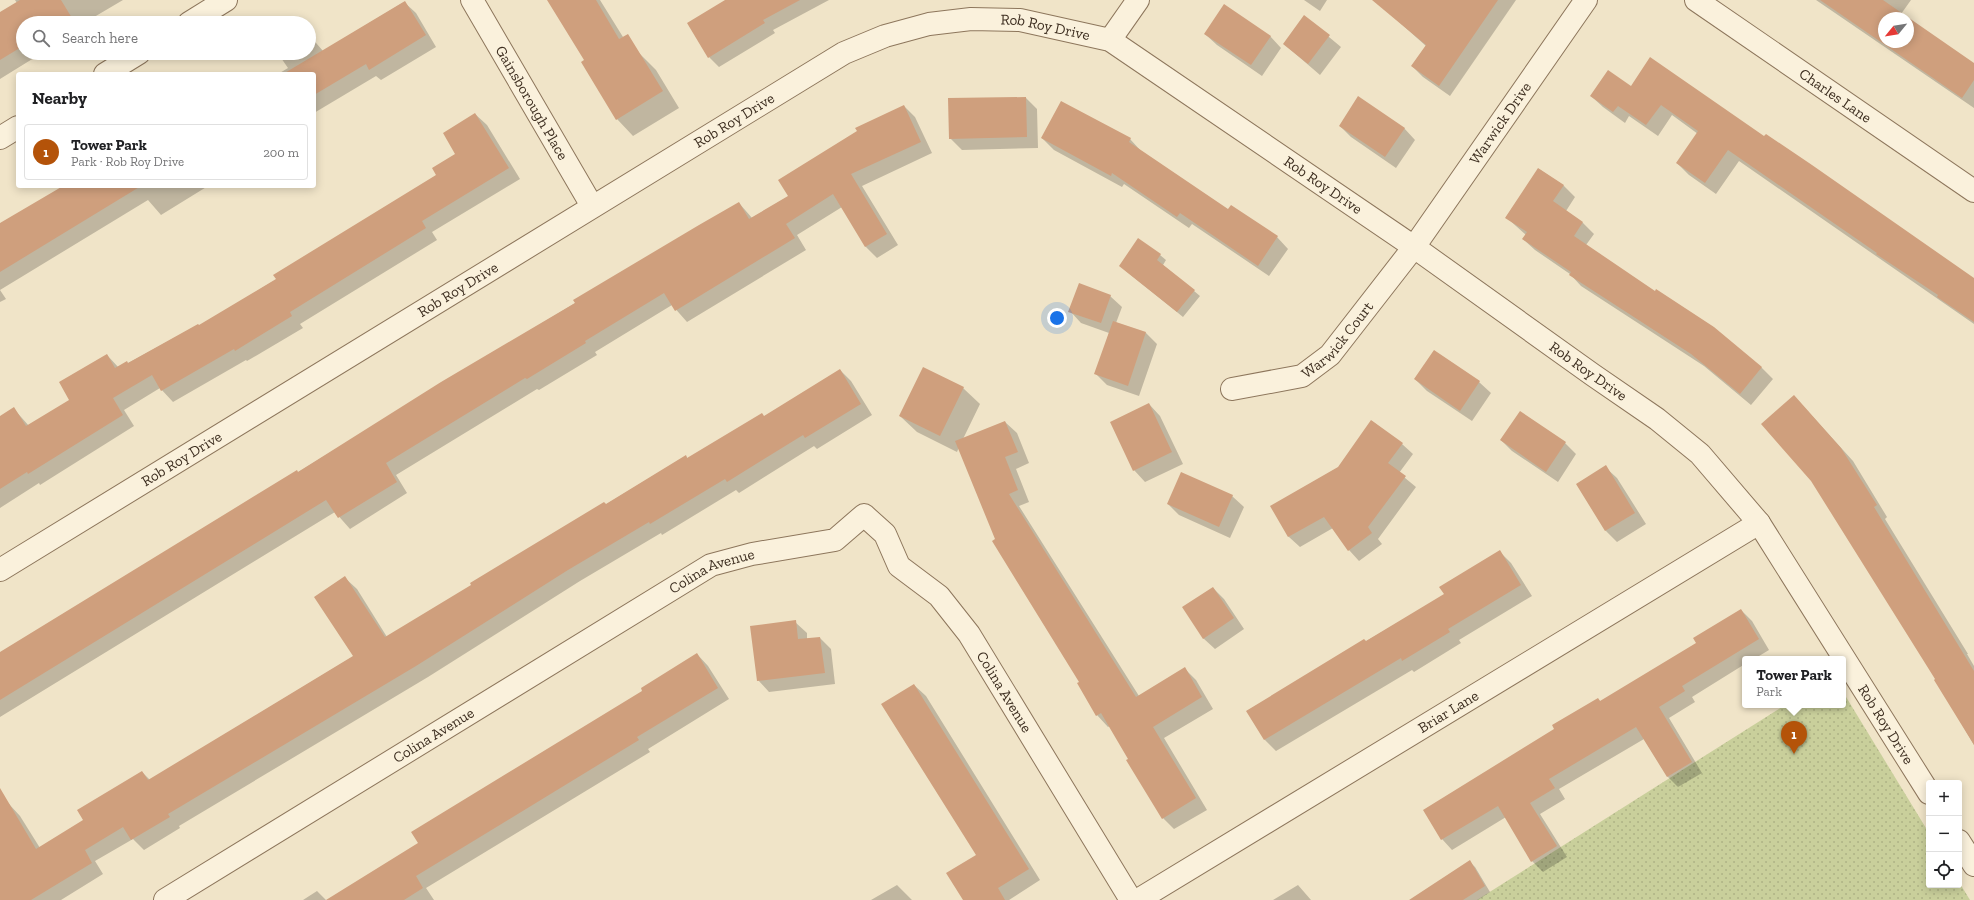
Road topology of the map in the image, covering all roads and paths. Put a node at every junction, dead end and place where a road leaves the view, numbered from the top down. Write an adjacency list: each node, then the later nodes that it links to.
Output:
1 (226, 0): 6 (street)
2 (472, 0): 13 (street, Gainsborough Place)
3 (1138, 0): 7 (street)
4 (1586, 0): 14 (street, Warwick Drive)
5 (1696, 0): 12 (street, Charles Lane)
6 (200, 16)
7 (1110, 40): 13 (street, Rob Roy Drive); 14 (street, Rob Roy Drive)
8 (128, 60): 9 (street)
9 (108, 72)
10 (16, 128): 11 (street)
11 (0, 138)
12 (1974, 191)
13 (592, 206): 17 (street, Rob Roy Drive)
14 (1414, 247): 15 (street, Warwick Court); 16 (street, Rob Roy Drive)
15 (1232, 389)
16 (1759, 523): 18 (street, Rob Roy Drive); 25 (street, Briar Lane)
17 (0, 570)
18 (1843, 656)
19 (1846, 661): 20 (street, Rob Roy Drive)
20 (1926, 788)
21 (1962, 846): 22 (street)
22 (1974, 865)
23 (165, 900): 24 (street, Colina Avenue)
24 (1131, 900)
25 (1138, 900)

